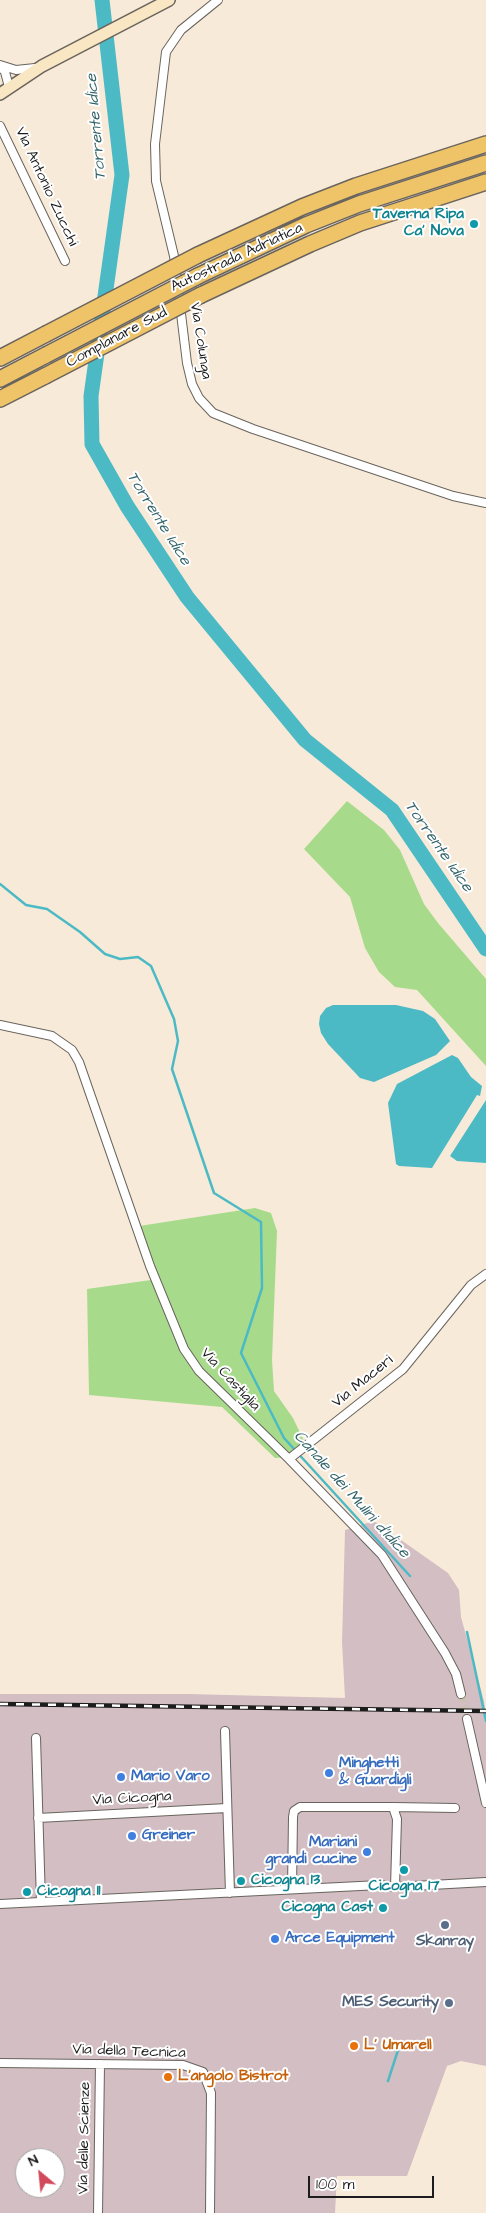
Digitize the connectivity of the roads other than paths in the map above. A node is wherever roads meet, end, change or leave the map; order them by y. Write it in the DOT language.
graph roads {
  1 [pos="166,1"];
  2 [pos="216,1"];
  3 [pos="43,65"];
  4 [pos="0,66"];
  5 [pos="3,88"];
  6 [pos="0,126"];
  7 [pos="486,144"];
  8 [pos="486,163"];
  9 [pos="486,182"];
  10 [pos="65,261"];
  11 [pos="0,358"];
  12 [pos="0,379"];
  13 [pos="0,399"];
  14 [pos="486,502"];
  15 [pos="0,1025"];
  16 [pos="486,1274"];
  17 [pos="294,1455"];
  18 [pos="461,1694"];
  19 [pos="466,1719"];
  20 [pos="225,1731"];
  21 [pos="36,1738"];
  22 [pos="486,1803"];
  23 [pos="393,1807"];
  24 [pos="227,1808"];
  25 [pos="456,1808"];
  26 [pos="38,1818"];
  27 [pos="486,1882"];
  28 [pos="395,1887"];
  29 [pos="292,1890"];
  30 [pos="230,1892"];
  31 [pos="41,1902"];
  32 [pos="0,1904"];
  33 [pos="0,2063"];
  34 [pos="100,2064"];
  35 [pos="98,2213"];
  36 [pos="210,2213"];
  1 -- 3 [label="main road"];
  2 -- 14 [label="street, Via Colunga"];
  3 -- 4 [label="street"];
  3 -- 5 [label="main road"];
  4 -- 5 [label="street"];
  6 -- 10 [label="street, Via Antonio Zucchi"];
  7 -- 11 [label="highway, Autostrada Adriatica, bridge"];
  8 -- 12 [label="highway, Autostrada Adriatica, bridge"];
  9 -- 13 [label="highway, Complanare Sud, bridge"];
  15 -- 17 [label="street, Via Castiglia"];
  16 -- 17 [label="street, Via Maceri"];
  17 -- 18 [label="street, Via Castiglia"];
  19 -- 22 [label="street"];
  20 -- 24 [label="street"];
  21 -- 26 [label="street"];
  23 -- 25 [label="street"];
  23 -- 28 [label="street"];
  23 -- 29 [label="street"];
  24 -- 26 [label="street, Via Cicogna"];
  24 -- 30 [label="street"];
  26 -- 31 [label="street"];
  27 -- 28 [label="street"];
  28 -- 29 [label="street"];
  29 -- 30 [label="street"];
  30 -- 31 [label="street"];
  31 -- 32 [label="street"];
  33 -- 34 [label="street, Via della Tecnica"];
  34 -- 35 [label="street, Via delle Scienze"];
  34 -- 36 [label="street, Via della Tecnica"];
}
